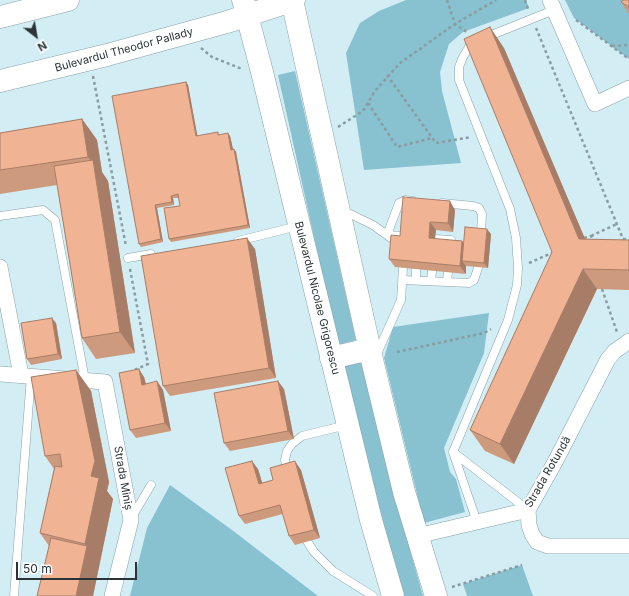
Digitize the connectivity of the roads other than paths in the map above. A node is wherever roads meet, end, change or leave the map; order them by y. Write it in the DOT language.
graph roads {
  1 [pos="68,0"];
  2 [pos="293,0"];
  3 [pos="552,5"];
  4 [pos="245,8"];
  5 [pos="0,17"];
  6 [pos="0,81"];
  7 [pos="629,88"];
  8 [pos="420,202"];
  9 [pos="436,203"];
  10 [pos="339,208"];
  11 [pos="0,216"];
  12 [pos="299,226"];
  13 [pos="481,233"];
  14 [pos="387,235"];
  15 [pos="406,236"];
  16 [pos="435,239"];
  17 [pos="228,243"];
  18 [pos="397,244"];
  19 [pos="450,248"];
  20 [pos="159,253"];
  21 [pos="128,258"];
  22 [pos="0,267"];
  23 [pos="404,268"];
  24 [pos="478,268"];
  25 [pos="416,269"];
  26 [pos="432,271"];
  27 [pos="448,272"];
  28 [pos="403,280"];
  29 [pos="416,280"];
  30 [pos="431,281"];
  31 [pos="447,282"];
  32 [pos="625,343"];
  33 [pos="372,356"];
  34 [pos="331,358"];
  35 [pos="0,374"];
  36 [pos="26,375"];
  37 [pos="85,380"];
  38 [pos="347,424"];
  39 [pos="453,452"];
  40 [pos="288,473"];
  41 [pos="151,485"];
  42 [pos="528,510"];
  43 [pos="131,520"];
  44 [pos="476,522"];
  45 [pos="417,536"];
  46 [pos="307,542"];
  47 [pos="629,546"];
  48 [pos="435,594"];
  49 [pos="14,596"];
  50 [pos="112,596"];
  51 [pos="373,596"];
  52 [pos="393,596"];
  1 -- 5 [label="main road"];
  2 -- 4 [label="main road, Bulevardul Theodor Pallady"];
  2 -- 10 [label="main road"];
  3 -- 7 [label="street"];
  3 -- 39 [label="lane"];
  4 -- 6 [label="main road, Bulevardul Theodor Pallady"];
  4 -- 12 [label="main road, Bulevardul Nicolae Grigorescu"];
  8 -- 14 [label="lane"];
  9 -- 13 [label="lane"];
  10 -- 14 [label="lane"];
  10 -- 33 [label="main road"];
  11 -- 37 [label="lane"];
  12 -- 17 [label="lane"];
  12 -- 34 [label="main road, Bulevardul Nicolae Grigorescu"];
  14 -- 15 [label="lane"];
  14 -- 18 [label="lane"];
  16 -- 19 [label="lane"];
  20 -- 21 [label="lane"];
  22 -- 36 [label="street"];
  23 -- 28 [label="lane"];
  24 -- 31 [label="lane"];
  25 -- 29 [label="lane"];
  26 -- 30 [label="lane"];
  27 -- 31 [label="lane"];
  28 -- 29 [label="lane"];
  28 -- 33 [label="lane"];
  29 -- 30 [label="lane"];
  30 -- 31 [label="lane"];
  32 -- 42 [label="street, Strada Rotundă"];
  33 -- 34 [label="main road"];
  33 -- 45 [label="main road"];
  34 -- 38 [label="main road, Bulevardul Nicolae Grigorescu"];
  35 -- 36 [label="street"];
  36 -- 37 [label="street"];
  36 -- 49 [label="lane"];
  37 -- 43 [label="street, Strada Miniș"];
  38 -- 40 [label="lane"];
  38 -- 52 [label="main road, Bulevardul Nicolae Grigorescu"];
  39 -- 42 [label="lane"];
  39 -- 44 [label="lane"];
  41 -- 43 [label="lane"];
  42 -- 44 [label="street, Strada Rotundă"];
  42 -- 47 [label="street"];
  43 -- 50 [label="street, Strada Miniș"];
  44 -- 45 [label="street, Strada Rotundă"];
  45 -- 48 [label="main road"];
  46 -- 51 [label="lane"];
}
